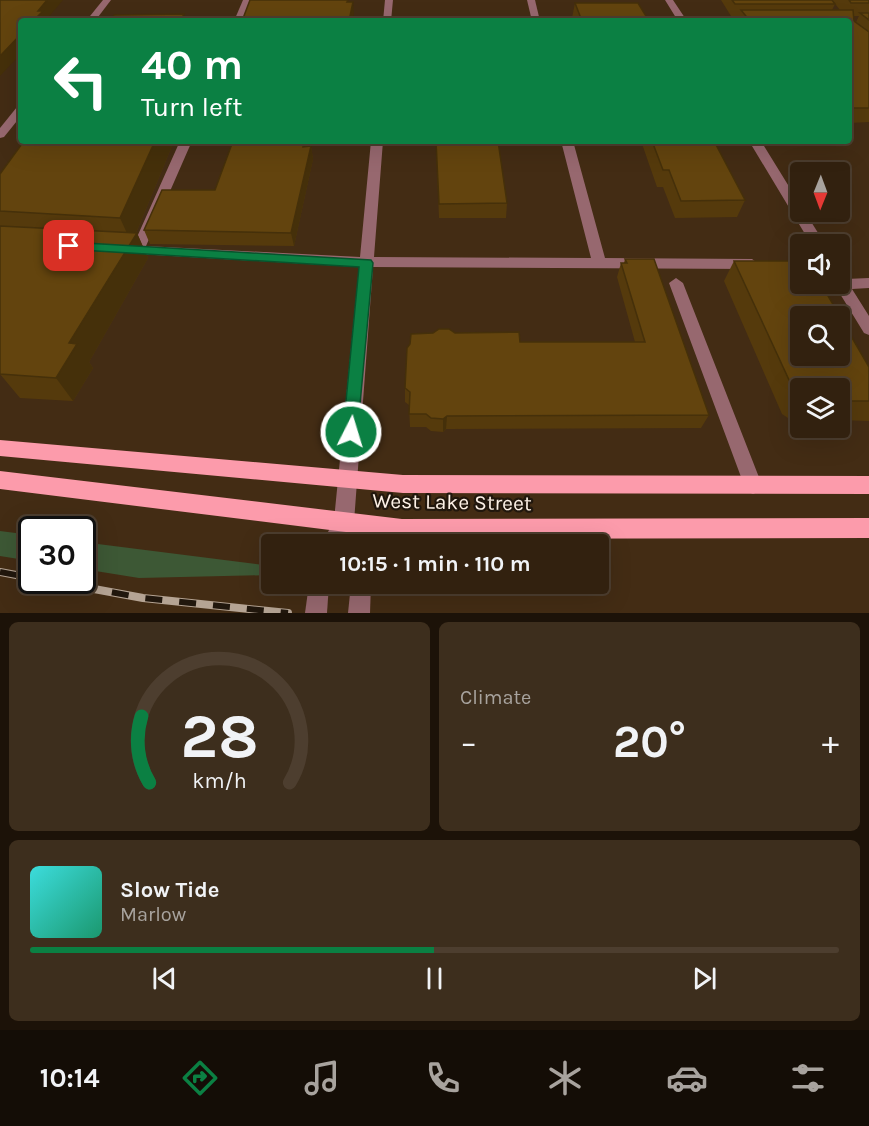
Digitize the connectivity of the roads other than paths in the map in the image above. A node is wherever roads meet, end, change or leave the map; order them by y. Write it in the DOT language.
graph roads {
  1 [pos="107,0"];
  2 [pos="248,0"];
  3 [pos="389,0"];
  4 [pos="531,0"];
  5 [pos="669,0"];
  6 [pos="92,18"];
  7 [pos="239,18"];
  8 [pos="387,18"];
  9 [pos="535,18"];
  10 [pos="680,18"];
  11 [pos="18,113"];
  12 [pos="0,135"];
  13 [pos="185,144"];
  14 [pos="377,144"];
  15 [pos="568,144"];
  16 [pos="757,144"];
  17 [pos="812,234"];
  18 [pos="115,249"];
  19 [pos="138,250"];
  20 [pos="366,263"];
  21 [pos="599,264"];
  22 [pos="770,264"];
  23 [pos="676,283"];
  24 [pos="850,283"];
  25 [pos="869,284"];
  26 [pos="848,294"];
  27 [pos="869,328"];
  28 [pos="0,448"];
  29 [pos="348,478"];
  30 [pos="0,480"];
  31 [pos="753,485"];
  32 [pos="869,485"];
  33 [pos="344,522"];
  34 [pos="869,528"];
  35 [pos="337,534"];
  36 [pos="349,534"];
  37 [pos="318,594"];
  38 [pos="360,594"];
  39 [pos="316,613"];
  40 [pos="359,613"];
  1 -- 6 [label="street"];
  2 -- 7 [label="street"];
  3 -- 8 [label="street"];
  4 -- 9 [label="street"];
  5 -- 10 [label="street"];
  11 -- 12 [label="street"];
  13 -- 19 [label="street"];
  14 -- 20 [label="street"];
  15 -- 21 [label="street"];
  16 -- 17 [label="street"];
  18 -- 19 [label="street"];
  19 -- 20 [label="street"];
  20 -- 21 [label="street"];
  20 -- 29 [label="street"];
  21 -- 22 [label="street"];
  23 -- 31 [label="street"];
  24 -- 25 [label="street"];
  26 -- 27 [label="street"];
  28 -- 29 [label="main road, West Lake Street"];
  29 -- 31 [label="main road, West Lake Street"];
  29 -- 33 [label="street"];
  30 -- 33 [label="main road, West Lake Street"];
  31 -- 32 [label="main road, West Lake Street"];
  33 -- 34 [label="main road, West Lake Street"];
  33 -- 35 [label="street"];
  33 -- 36 [label="street"];
  37 -- 39 [label="street"];
  38 -- 40 [label="street"];
}
